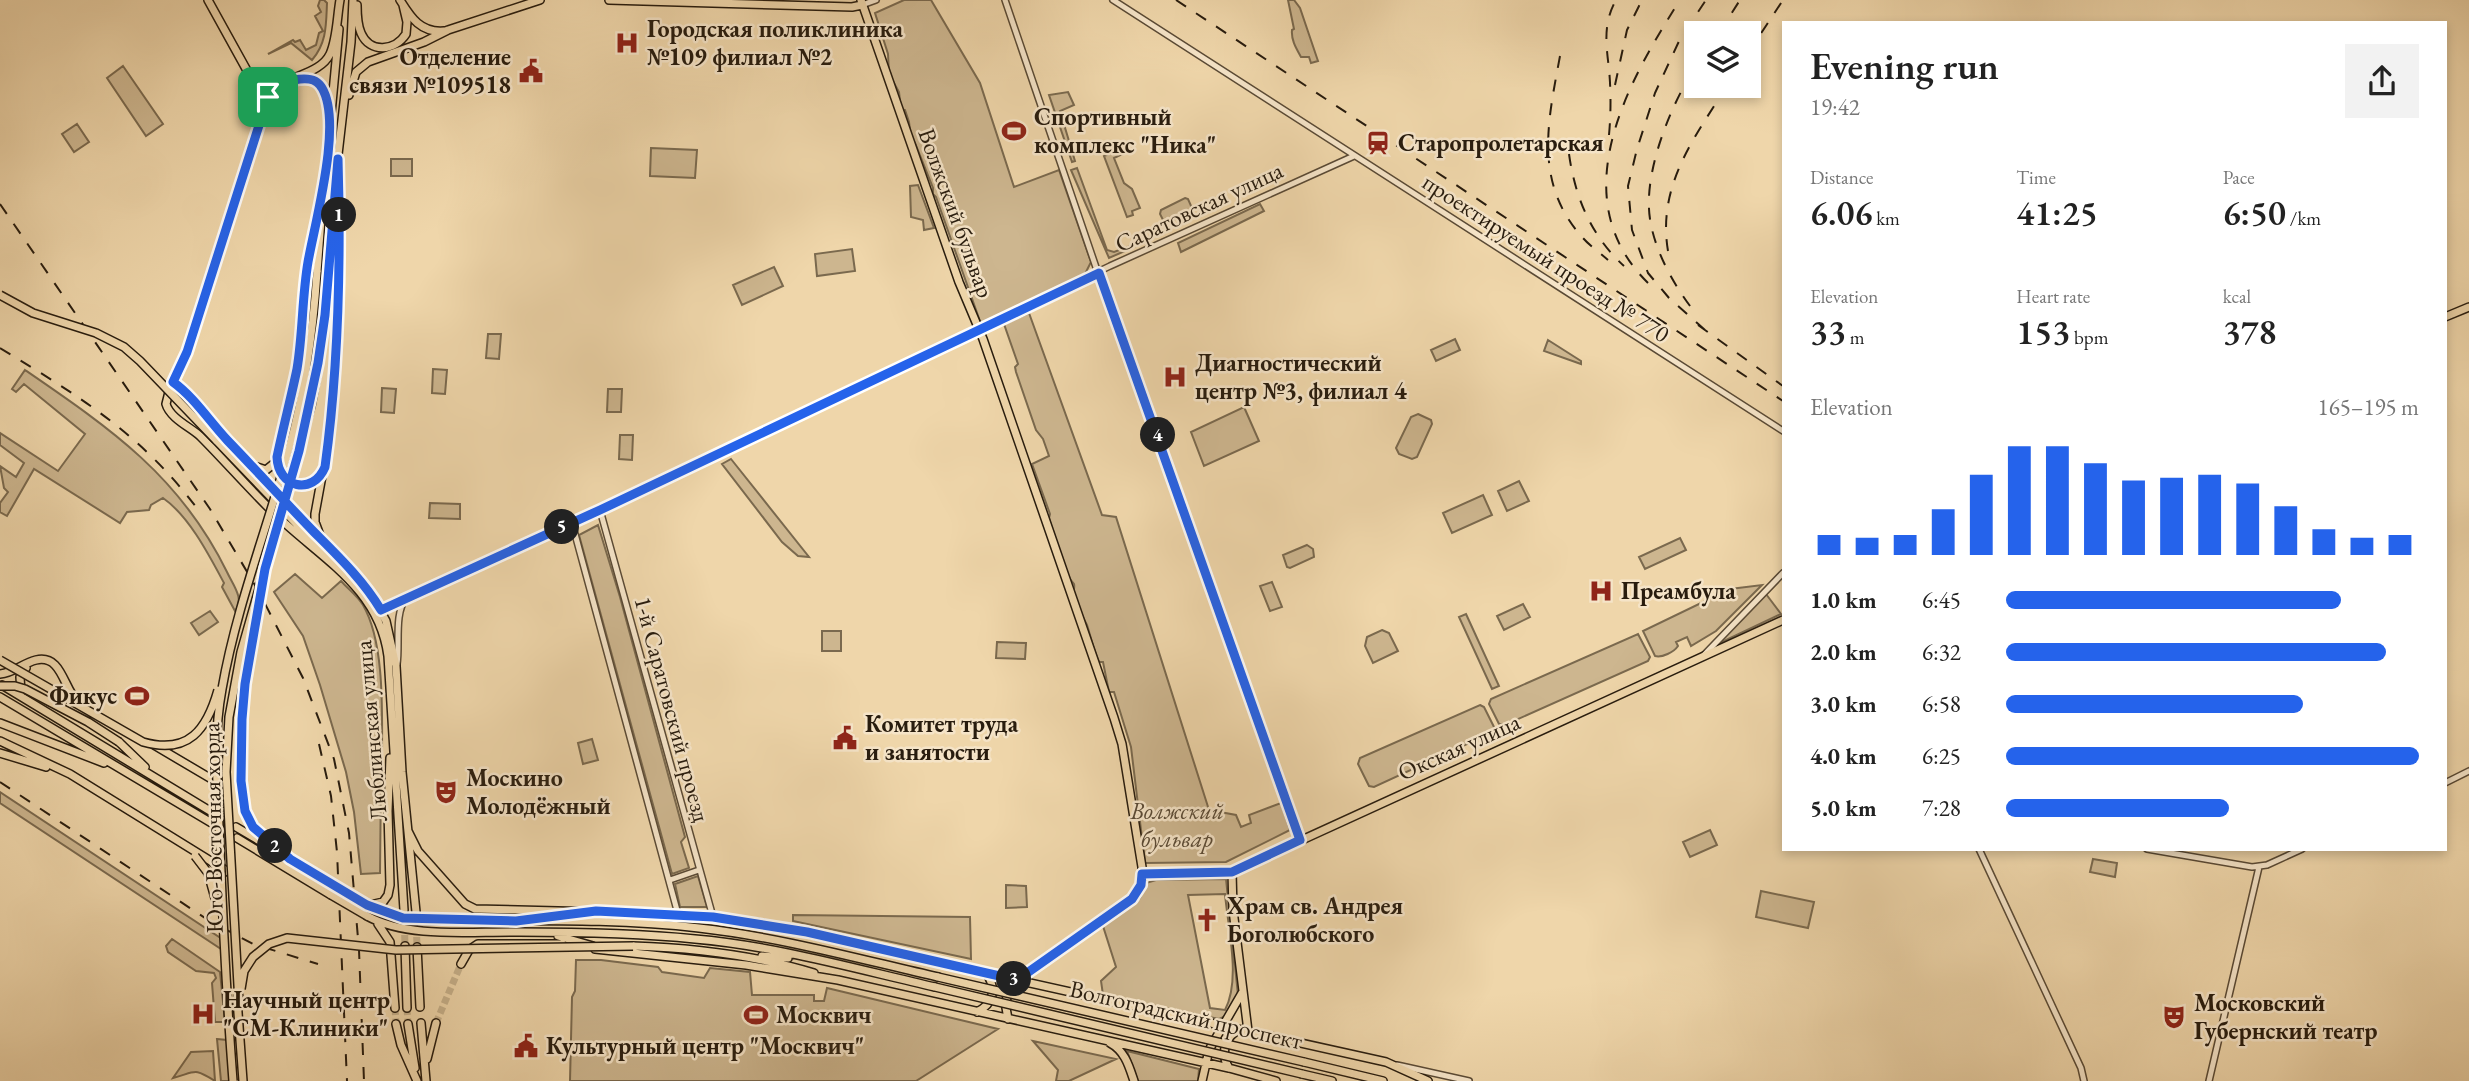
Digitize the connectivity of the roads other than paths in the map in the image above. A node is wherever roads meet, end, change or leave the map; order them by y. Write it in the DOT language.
graph roads {
  1 [pos="208,0"];
  2 [pos="340,0"];
  3 [pos="355,0"];
  4 [pos="540,0"];
  5 [pos="609,0"];
  6 [pos="876,0"];
  7 [pos="1005,0"];
  8 [pos="1113,0"];
  9 [pos="402,3"];
  10 [pos="861,3"];
  11 [pos="448,30"];
  12 [pos="289,81"];
  13 [pos="268,97"];
  14 [pos="330,125"];
  15 [pos="342,126"];
  16 [pos="1354,156"];
  17 [pos="338,159"];
  18 [pos="325,174"];
  19 [pos="1099,273"];
  20 [pos="0,295"];
  21 [pos="2469,307"];
  22 [pos="2447,316"];
  23 [pos="979,330"];
  24 [pos="173,382"];
  25 [pos="1782,429"];
  26 [pos="277,457"];
  27 [pos="251,465"];
  28 [pos="325,467"];
  29 [pos="600,510"];
  30 [pos="572,523"];
  31 [pos="321,538"];
  32 [pos="265,569"];
  33 [pos="349,570"];
  34 [pos="1782,574"];
  35 [pos="408,597"];
  36 [pos="378,611"];
  37 [pos="1782,620"];
  38 [pos="230,645"];
  39 [pos="1702,657"];
  40 [pos="0,660"];
  41 [pos="31,662"];
  42 [pos="396,666"];
  43 [pos="0,674"];
  44 [pos="0,685"];
  45 [pos="0,697"];
  46 [pos="30,702"];
  47 [pos="0,723"];
  48 [pos="393,736"];
  49 [pos="0,741"];
  50 [pos="0,753"];
  51 [pos="2469,771"];
  52 [pos="131,775"];
  53 [pos="2447,782"];
  54 [pos="167,785"];
  55 [pos="408,831"];
  56 [pos="1300,840"];
  57 [pos="1980,851"];
  58 [pos="2159,851"];
  59 [pos="2297,851"];
  60 [pos="290,859"];
  61 [pos="2259,867"];
  62 [pos="699,870"];
  63 [pos="1232,872"];
  64 [pos="230,873"];
  65 [pos="1142,874"];
  66 [pos="670,880"];
  67 [pos="367,905"];
  68 [pos="404,910"];
  69 [pos="596,911"];
  70 [pos="416,912"];
  71 [pos="678,914"];
  72 [pos="713,917"];
  73 [pos="376,921"];
  74 [pos="516,921"];
  75 [pos="529,932"];
  76 [pos="223,934"];
  77 [pos="405,946"];
  78 [pos="418,947"];
  79 [pos="604,950"];
  80 [pos="729,953"];
  81 [pos="815,960"];
  82 [pos="461,964"];
  83 [pos="986,974"];
  84 [pos="838,980"];
  85 [pos="1017,980"];
  86 [pos="1242,992"];
  87 [pos="239,1003"];
  88 [pos="420,1007"];
  89 [pos="395,1008"];
  90 [pos="407,1008"];
  91 [pos="977,1012"];
  92 [pos="1008,1018"];
  93 [pos="421,1023"];
  94 [pos="436,1023"];
  95 [pos="396,1024"];
  96 [pos="408,1024"];
  97 [pos="1223,1026"];
  98 [pos="1244,1030"];
  99 [pos="1103,1040"];
  100 [pos="1205,1062"];
  101 [pos="1386,1062"];
  102 [pos="1229,1068"];
  103 [pos="425,1069"];
  104 [pos="233,1081"];
  105 [pos="244,1081"];
  106 [pos="417,1081"];
  107 [pos="426,1081"];
  108 [pos="1134,1081"];
  109 [pos="1202,1081"];
  110 [pos="1276,1081"];
  111 [pos="1332,1081"];
  112 [pos="1383,1081"];
  113 [pos="1428,1081"];
  114 [pos="1469,1081"];
  115 [pos="2084,1081"];
  116 [pos="2209,1081"];
  1 -- 13 [label="main road"];
  2 -- 12 [label="main road"];
  2 -- 14 [label="main road, Юго-Восточная хорда"];
  3 -- 9 [label="main road"];
  3 -- 15 [label="main road, Юго-Восточная хорда"];
  4 -- 11 [label="main road"];
  5 -- 10 [label="main road"];
  6 -- 10 [label="street"];
  7 -- 19 [label="street"];
  8 -- 16 [label="street, проектируемый проезд № 770"];
  9 -- 11 [label="main road"];
  10 -- 23 [label="main road, Волжский бульвар"];
  11 -- 15 [label="main road"];
  12 -- 13 [label="main road"];
  12 -- 14 [label="main road"];
  13 -- 24 [label="main road"];
  14 -- 18 [label="main road, Юго-Восточная хорда"];
  15 -- 17 [label="main road, Юго-Восточная хорда"];
  16 -- 19 [label="street, Саратовская улица"];
  16 -- 25 [label="street, проектируемый проезд № 770"];
  17 -- 28 [label="main road"];
  17 -- 32 [label="main road, Юго-Восточная хорда, bridge"];
  18 -- 26 [label="main road"];
  18 -- 38 [label="main road, Юго-Восточная хорда, bridge"];
  19 -- 23 [label="street, Саратовская улица"];
  19 -- 56 [label="street"];
  20 -- 33 [label="main road, bridge"];
  21 -- 22 [label="main road"];
  23 -- 29 [label="street, Саратовская улица"];
  23 -- 65 [label="main road, Волжский бульвар"];
  24 -- 27 [label="main road"];
  24 -- 36 [label="main road, Люблинская улица"];
  26 -- 27 [label="main road"];
  26 -- 28 [label="main road"];
  27 -- 31 [label="main road"];
  28 -- 31 [label="main road"];
  29 -- 30 [label="street, Саратовская улица"];
  29 -- 62 [label="street, 1-й Саратовский проезд"];
  30 -- 35 [label="street, Саратовская улица"];
  30 -- 66 [label="street, 1-й Саратовский проезд"];
  31 -- 33 [label="main road"];
  32 -- 60 [label="main road, bridge"];
  32 -- 87 [label="main road, Юго-Восточная хорда, bridge"];
  33 -- 36 [label="main road, Люблинская улица"];
  34 -- 39 [label="street"];
  35 -- 36 [label="street, Саратовская улица"];
  35 -- 42 [label="street"];
  36 -- 42 [label="main road, Люблинская улица"];
  36 -- 48 [label="main road, Люблинская улица"];
  37 -- 39 [label="main road, Окская улица"];
  38 -- 40 [label="main road, bridge"];
  38 -- 76 [label="main road, Юго-Восточная хорда, bridge"];
  39 -- 56 [label="main road, Окская улица"];
  41 -- 43 [label="main road"];
  41 -- 46 [label="main road"];
  41 -- 64 [label="main road"];
  42 -- 55 [label="main road, Люблинская улица"];
  44 -- 46 [label="main road, Волгоградский проспект"];
  44 -- 54 [label="main road, bridge"];
  45 -- 52 [label="main road, Волгоградский проспект"];
  46 -- 54 [label="main road, Волгоградский проспект"];
  47 -- 52 [label="main road"];
  48 -- 67 [label="main road"];
  48 -- 68 [label="main road, Люблинская улица"];
  49 -- 64 [label="main road"];
  50 -- 76 [label="main road, bridge"];
  51 -- 53 [label="street"];
  52 -- 73 [label="main road, Волгоградский проспект, bridge"];
  54 -- 60 [label="main road, Волгоградский проспект, bridge"];
  55 -- 69 [label="main road"];
  55 -- 70 [label="main road, Люблинская улица"];
  56 -- 63 [label="main road, Окская улица"];
  57 -- 115 [label="street"];
  58 -- 61 [label="street"];
  59 -- 61 [label="street"];
  60 -- 67 [label="main road, Волгоградский проспект, bridge"];
  61 -- 116 [label="street"];
  62 -- 66 [label="street"];
  62 -- 72 [label="street, 1-й Саратовский проезд"];
  63 -- 65 [label="main road, Окская улица"];
  63 -- 86 [label="main road"];
  64 -- 105 [label="main road, bridge"];
  65 -- 85 [label="main road"];
  66 -- 71 [label="street, 1-й Саратовский проезд"];
  67 -- 74 [label="main road, Волгоградский проспект"];
  69 -- 71 [label="main road"];
  69 -- 74 [label="main road"];
  71 -- 72 [label="main road"];
  72 -- 83 [label="main road"];
  73 -- 75 [label="main road, Волгоградский проспект"];
  73 -- 89 [label="main road"];
  74 -- 112 [label="main road, Волгоградский проспект, bridge"];
  75 -- 79 [label="main road"];
  75 -- 81 [label="main road, Волгоградский проспект"];
  76 -- 104 [label="main road, Юго-Восточная хорда, bridge"];
  77 -- 90 [label="main road"];
  78 -- 88 [label="main road"];
  79 -- 82 [label="main road"];
  79 -- 84 [label="main road"];
  80 -- 81 [label="main road"];
  80 -- 84 [label="main road"];
  80 -- 87 [label="main road, bridge"];
  81 -- 111 [label="main road, Волгоградский проспект, bridge"];
  83 -- 85 [label="main road"];
  83 -- 91 [label="main road"];
  84 -- 91 [label="main road"];
  85 -- 92 [label="main road"];
  85 -- 97 [label="main road"];
  86 -- 97 [label="main road"];
  86 -- 98 [label="main road"];
  87 -- 105 [label="main road, Юго-Восточная хорда"];
  91 -- 92 [label="main road"];
  92 -- 99 [label="main road"];
  93 -- 103 [label="main road"];
  94 -- 103 [label="main road"];
  95 -- 106 [label="main road"];
  96 -- 106 [label="main road"];
  97 -- 98 [label="main road"];
  97 -- 100 [label="main road"];
  98 -- 101 [label="main road"];
  98 -- 102 [label="main road"];
  99 -- 100 [label="main road"];
  99 -- 108 [label="main road"];
  100 -- 102 [label="main road"];
  100 -- 109 [label="main road"];
  101 -- 113 [label="main road"];
  101 -- 114 [label="street"];
  102 -- 110 [label="main road"];
  103 -- 107 [label="main road"];
}
